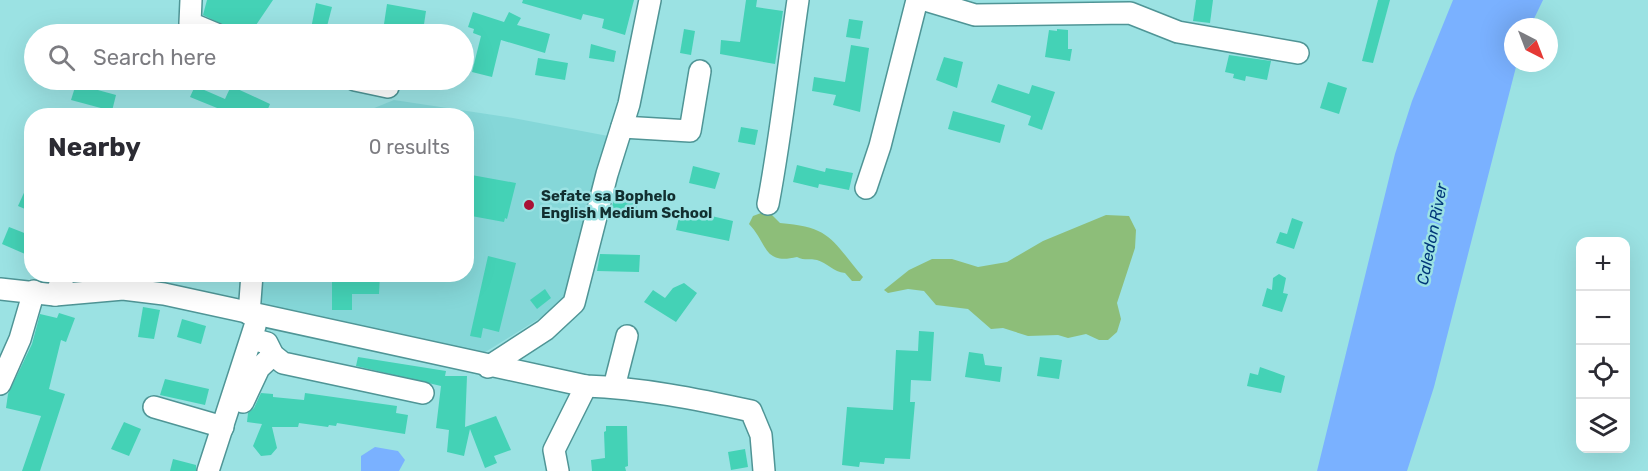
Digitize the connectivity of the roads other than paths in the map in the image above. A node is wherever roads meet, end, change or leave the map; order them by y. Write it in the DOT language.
graph roads {
  1 [pos="191,0"];
  2 [pos="650,0"];
  3 [pos="798,0"];
  4 [pos="917,0"];
  5 [pos="925,0"];
  6 [pos="192,24"];
  7 [pos="1298,53"];
  8 [pos="700,71"];
  9 [pos="621,127"];
  10 [pos="866,188"];
  11 [pos="768,204"];
  12 [pos="61,282"];
  13 [pos="252,282"];
  14 [pos="0,289"];
  15 [pos="34,291"];
  16 [pos="55,295"];
  17 [pos="253,315"];
  18 [pos="627,336"];
  19 [pos="252,339"];
  20 [pos="273,355"];
  21 [pos="488,367"];
  22 [pos="0,384"];
  23 [pos="586,386"];
  24 [pos="614,387"];
  25 [pos="423,393"];
  26 [pos="154,407"];
  27 [pos="223,427"];
  28 [pos="208,471"];
  29 [pos="222,471"];
  30 [pos="558,471"];
  31 [pos="764,471"];
  1 -- 6 [label="street"];
  2 -- 9 [label="street"];
  3 -- 11 [label="street"];
  4 -- 10 [label="street"];
  5 -- 7 [label="street"];
  8 -- 9 [label="street"];
  9 -- 21 [label="street"];
  12 -- 16 [label="street"];
  13 -- 17 [label="street"];
  14 -- 15 [label="street"];
  15 -- 16 [label="street"];
  15 -- 22 [label="street"];
  16 -- 17 [label="street"];
  17 -- 19 [label="street"];
  17 -- 21 [label="street"];
  18 -- 24 [label="street"];
  19 -- 20 [label="street"];
  19 -- 27 [label="street"];
  20 -- 25 [label="street"];
  20 -- 29 [label="street"];
  21 -- 23 [label="street"];
  23 -- 24 [label="street"];
  23 -- 30 [label="street"];
  24 -- 31 [label="street"];
  26 -- 27 [label="street"];
  27 -- 28 [label="street"];
}
